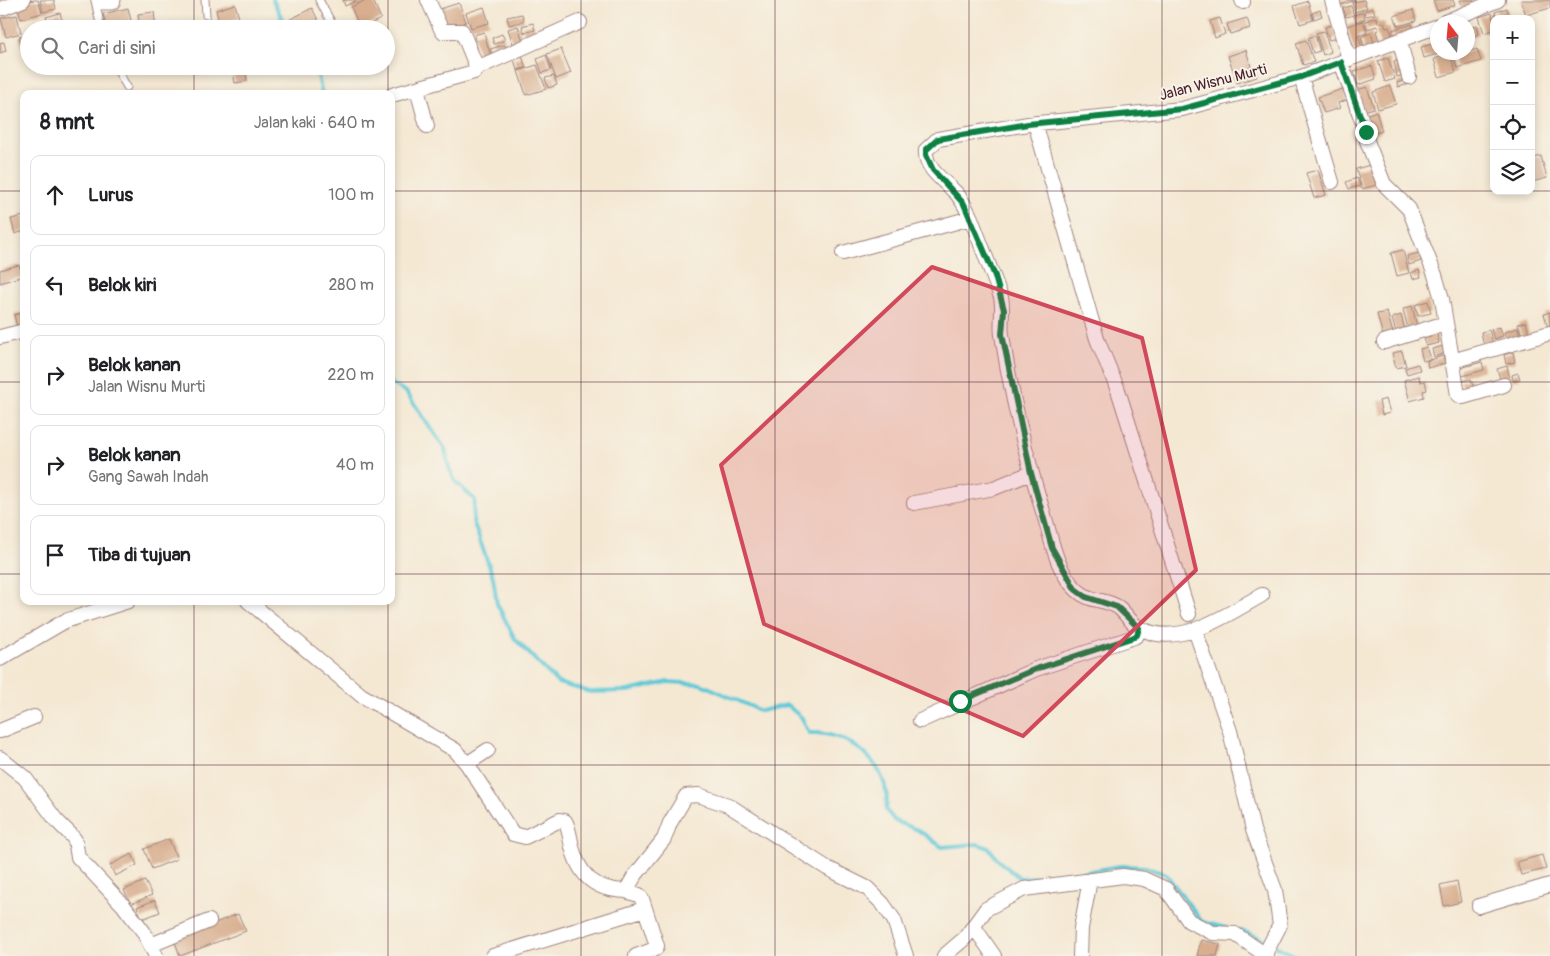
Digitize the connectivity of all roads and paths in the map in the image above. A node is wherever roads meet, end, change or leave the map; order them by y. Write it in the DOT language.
graph roads {
  1 [pos="23,0"];
  2 [pos="95,0"];
  3 [pos="101,0"];
  4 [pos="111,0"];
  5 [pos="205,0"];
  6 [pos="319,0"];
  7 [pos="1332,0"];
  8 [pos="1496,0"];
  9 [pos="433,1"];
  10 [pos="3,8"];
  11 [pos="206,15"];
  12 [pos="1461,15"];
  13 [pos="99,20"];
  14 [pos="329,20"];
  15 [pos="580,22"];
  16 [pos="1430,29"];
  17 [pos="1400,42"];
  18 [pos="1345,61"];
  19 [pos="477,68"];
  20 [pos="120,75"];
  21 [pos="1301,77"];
  22 [pos="1409,77"];
  23 [pos="127,87"];
  24 [pos="417,89"];
  25 [pos="395,94"];
  26 [pos="1036,123"];
  27 [pos="427,126"];
  28 [pos="1332,182"];
  29 [pos="971,218"];
  30 [pos="843,252"];
  31 [pos="1446,323"];
  32 [pos="20,333"];
  33 [pos="1550,333"];
  34 [pos="0,337"];
  35 [pos="1384,342"];
  36 [pos="1452,361"];
  37 [pos="1504,385"];
  38 [pos="1031,473"];
  39 [pos="914,503"];
  40 [pos="1262,595"];
  41 [pos="115,605"];
  42 [pos="253,605"];
  43 [pos="1190,614"];
  44 [pos="1139,628"];
  45 [pos="1195,630"];
  46 [pos="0,659"];
  47 [pos="34,717"];
  48 [pos="920,721"];
  49 [pos="0,731"];
  50 [pos="488,750"];
  51 [pos="0,758"];
  52 [pos="467,764"];
  53 [pos="1090,880"];
  54 [pos="1550,885"];
  55 [pos="626,891"];
  56 [pos="1479,906"];
  57 [pos="645,909"];
  58 [pos="209,921"];
  59 [pos="974,927"];
  60 [pos="1269,950"];
  61 [pos="154,951"];
  62 [pos="493,956"];
  63 [pos="636,956"];
  64 [pos="906,956"];
  65 [pos="944,956"];
  66 [pos="994,956"];
  67 [pos="1080,956"];
  1 -- 10 [label="street"];
  2 -- 13 [label="lane"];
  3 -- 4 [label="street"];
  5 -- 11 [label="lane"];
  6 -- 14 [label="lane"];
  7 -- 18 [label="street"];
  8 -- 12 [label="street"];
  9 -- 19 [label="street"];
  15 -- 19 [label="street"];
  16 -- 17 [label="street, Jalan Wisnu Murti"];
  17 -- 18 [label="street, Jalan Wisnu Murti"];
  17 -- 22 [label="street"];
  18 -- 21 [label="street, Jalan Wisnu Murti"];
  18 -- 31 [label="street"];
  19 -- 24 [label="street"];
  20 -- 23 [label="lane"];
  21 -- 26 [label="street, Jalan Wisnu Murti"];
  21 -- 28 [label="street"];
  24 -- 25 [label="street"];
  24 -- 27 [label="street"];
  26 -- 29 [label="street, Jalan Wisnu Murti"];
  26 -- 43 [label="street"];
  29 -- 30 [label="street"];
  29 -- 38 [label="street"];
  31 -- 35 [label="street"];
  31 -- 36 [label="street"];
  32 -- 34 [label="street"];
  33 -- 36 [label="street"];
  36 -- 37 [label="street"];
  38 -- 39 [label="street"];
  38 -- 44 [label="street"];
  40 -- 45 [label="street"];
  41 -- 46 [label="street"];
  42 -- 52 [label="street"];
  44 -- 45 [label="street"];
  44 -- 48 [label="street"];
  45 -- 60 [label="street"];
  47 -- 49 [label="street"];
  50 -- 52 [label="street"];
  51 -- 61 [label="street"];
  52 -- 55 [label="street"];
  53 -- 59 [label="street"];
  53 -- 60 [label="street"];
  53 -- 67 [label="street"];
  54 -- 56 [label="street"];
  55 -- 57 [label="street"];
  55 -- 64 [label="street"];
  57 -- 62 [label="street"];
  57 -- 63 [label="street"];
  58 -- 61 [label="street"];
  59 -- 65 [label="street"];
  59 -- 66 [label="street"];
}
